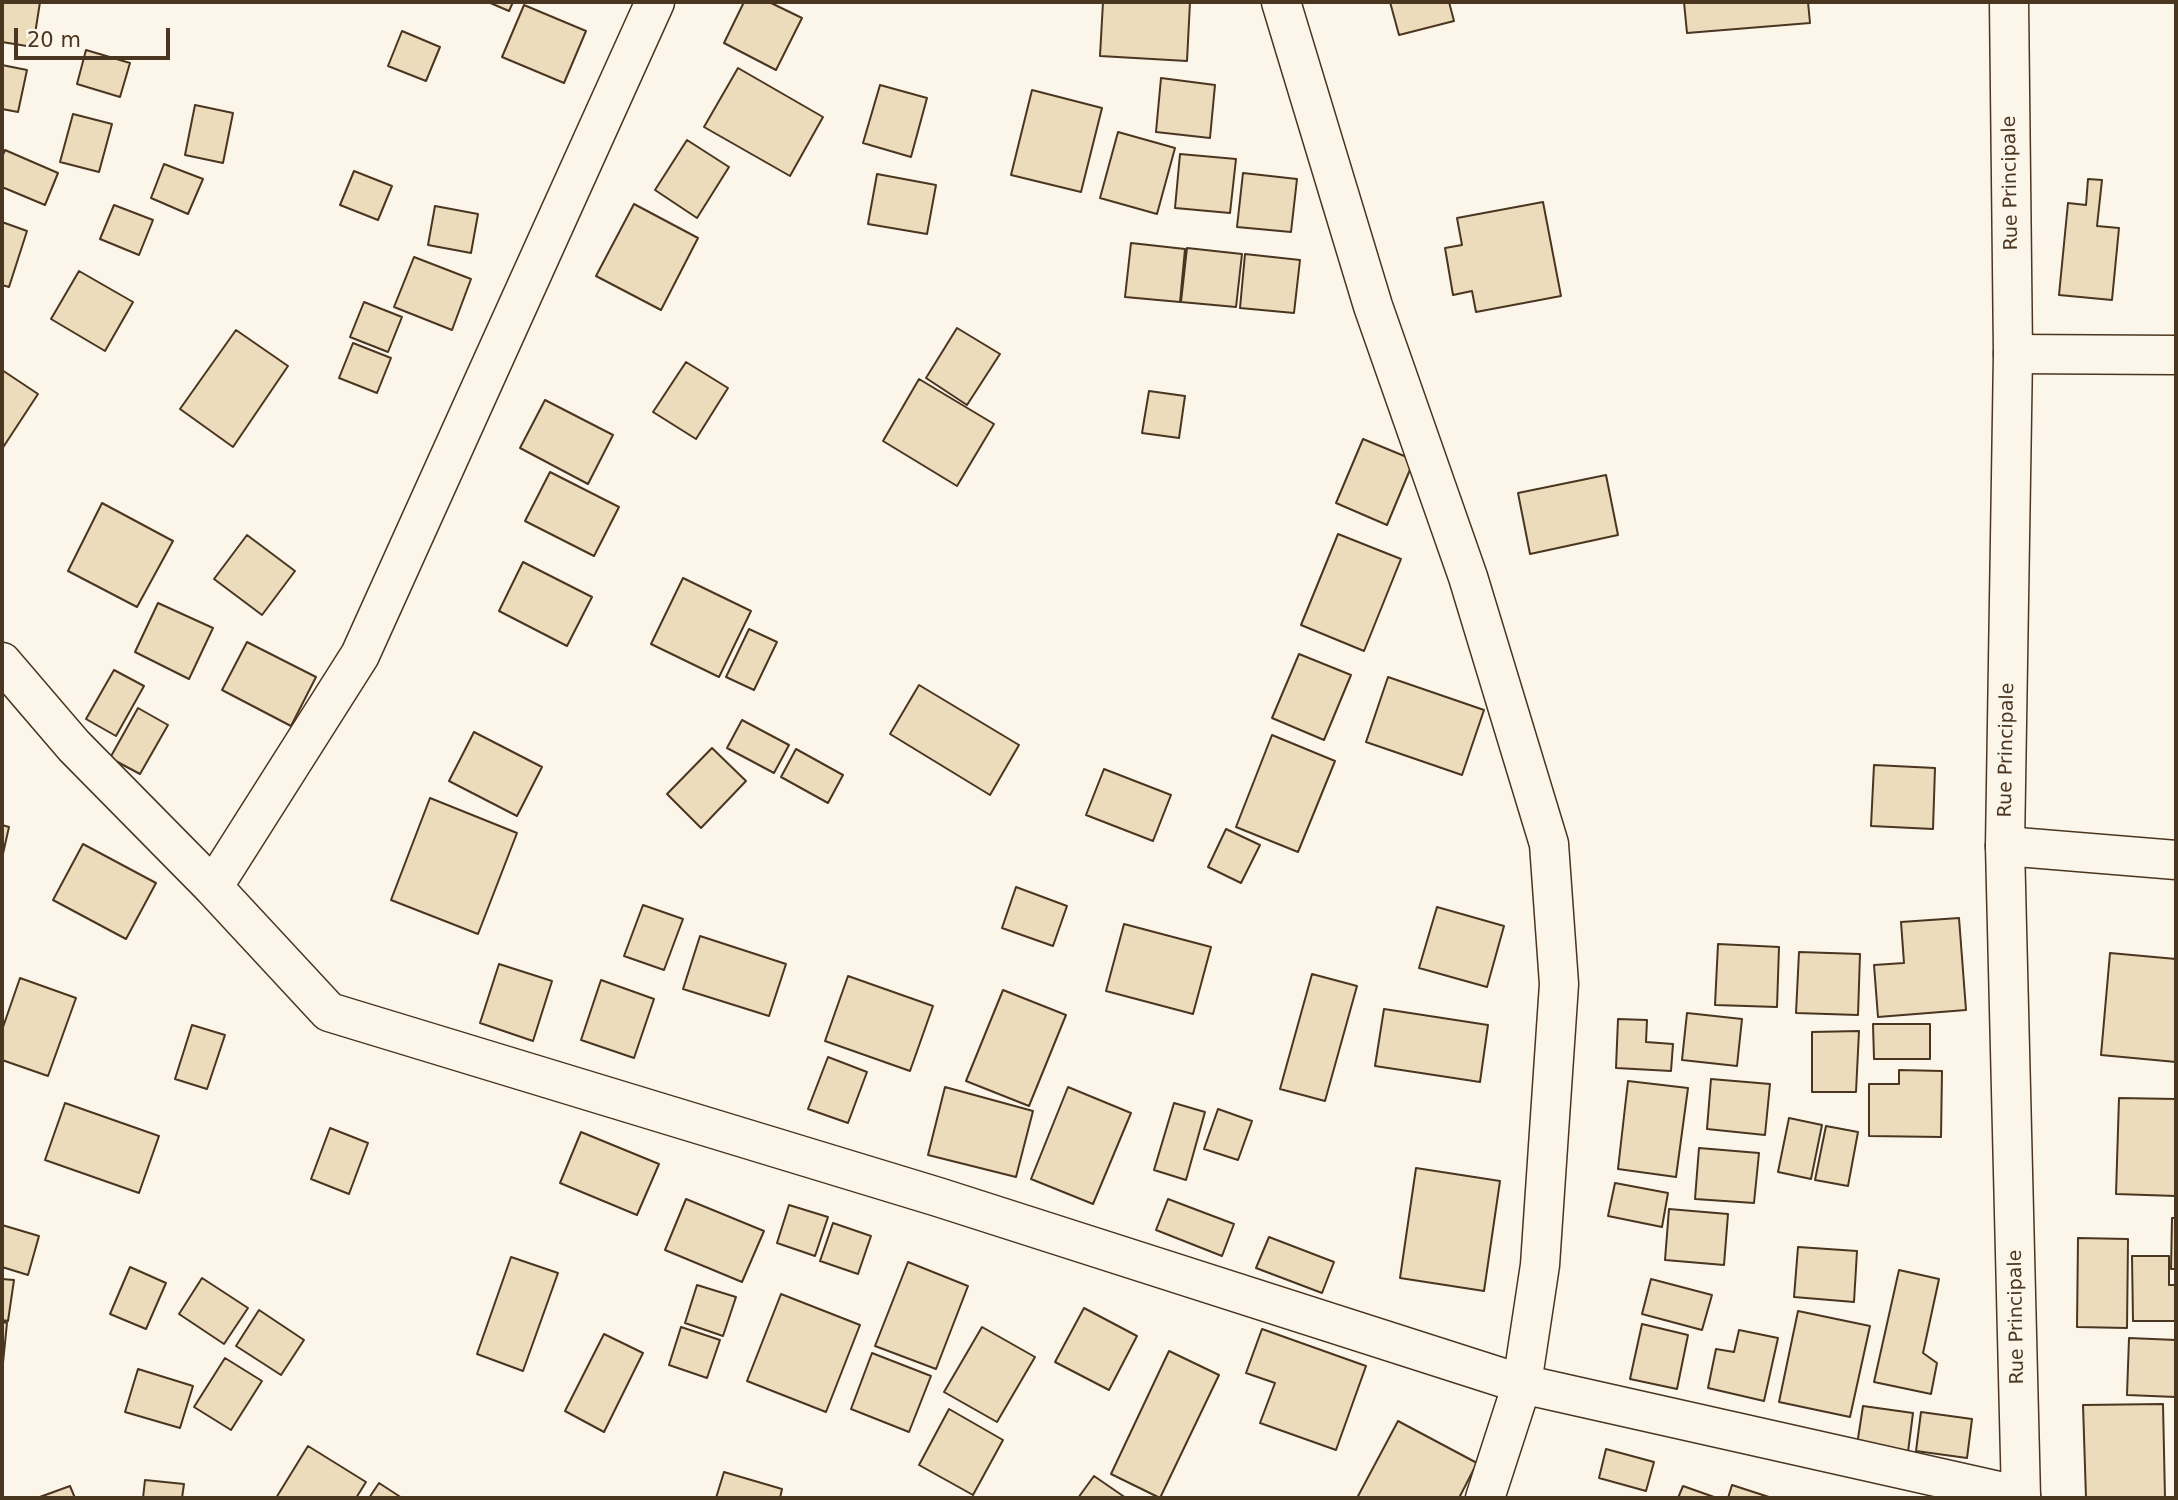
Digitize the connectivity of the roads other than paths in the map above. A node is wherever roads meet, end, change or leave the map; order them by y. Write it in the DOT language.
graph roads {
  1 [pos="655,2"];
  2 [pos="1281,2"];
  3 [pos="2010,2"];
  4 [pos="2013,354"];
  5 [pos="2176,355"];
  6 [pos="2,662"];
  7 [pos="2005,846"];
  8 [pos="2176,860"];
  9 [pos="213,887"];
  10 [pos="1522,1384"];
  11 [pos="2021,1497"];
  12 [pos="1485,1498"];
  1 -- 9 [label="street"];
  2 -- 10 [label="street"];
  3 -- 4 [label="street, Rue Principale"];
  4 -- 5 [label="street"];
  4 -- 7 [label="street, Rue Principale"];
  6 -- 9 [label="street"];
  7 -- 8 [label="street"];
  7 -- 11 [label="street, Rue Principale"];
  9 -- 10 [label="street"];
  10 -- 11 [label="street"];
  10 -- 12 [label="street"];
}
